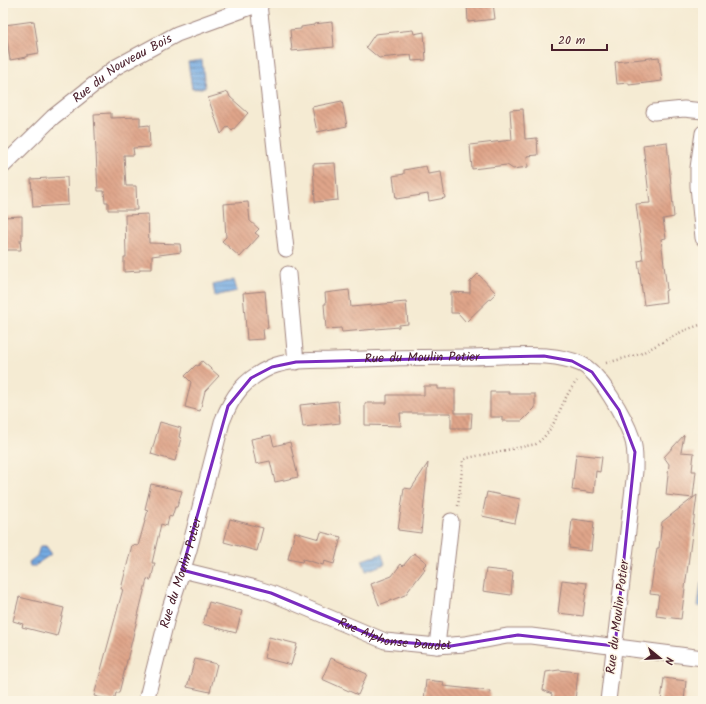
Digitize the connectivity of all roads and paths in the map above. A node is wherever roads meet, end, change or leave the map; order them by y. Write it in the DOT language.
graph roads {
  1 [pos="261,3"];
  2 [pos="703,111"];
  3 [pos="654,112"];
  4 [pos="703,133"];
  5 [pos="3,166"];
  6 [pos="703,238"];
  7 [pos="286,249"];
  8 [pos="288,274"];
  9 [pos="703,324"];
  10 [pos="296,362"];
  11 [pos="592,372"];
  12 [pos="451,521"];
  13 [pos="182,570"];
  14 [pos="437,646"];
  15 [pos="615,646"];
  16 [pos="703,658"];
  17 [pos="146,701"];
  18 [pos="608,701"];
  1 -- 5 [label="street, Rue du Nouveau Bois"];
  1 -- 7 [label="street"];
  2 -- 3 [label="street"];
  4 -- 6 [label="street"];
  8 -- 10 [label="street"];
  9 -- 11 [label="path"];
  10 -- 11 [label="street, Rue du Moulin Potier"];
  10 -- 13 [label="street, Rue du Moulin Potier"];
  11 -- 12 [label="path"];
  11 -- 15 [label="street, Rue du Moulin Potier"];
  12 -- 14 [label="street"];
  13 -- 14 [label="street, Rue Alphonse Daudet"];
  13 -- 17 [label="street, Rue du Moulin Potier"];
  14 -- 15 [label="street, Rue Alphonse Daudet"];
  15 -- 16 [label="street, Rue Alphonse Daudet"];
  15 -- 18 [label="street, Rue du Moulin Potier"];
}
